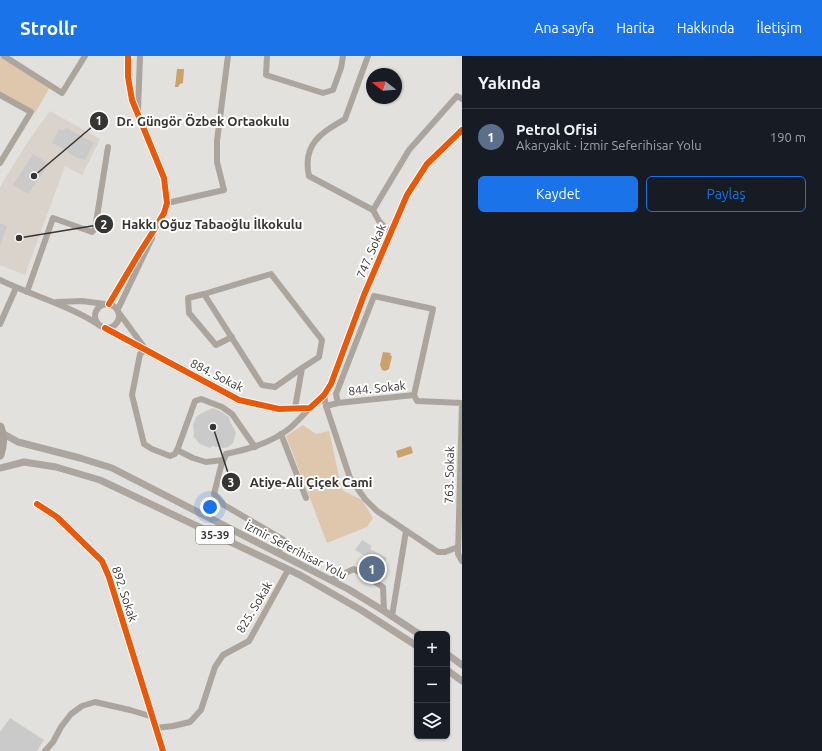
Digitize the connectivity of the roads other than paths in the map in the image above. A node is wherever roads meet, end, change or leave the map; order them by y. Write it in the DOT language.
graph roads {
  1 [pos="4,56"];
  2 [pos="85,56"];
  3 [pos="128,56"];
  4 [pos="140,56"];
  5 [pos="228,56"];
  6 [pos="267,56"];
  7 [pos="343,56"];
  8 [pos="368,56"];
  9 [pos="0,95"];
  10 [pos="462,99"];
  11 [pos="138,113"];
  12 [pos="462,130"];
  13 [pos="108,147"];
  14 [pos="0,163"];
  15 [pos="167,203"];
  16 [pos="373,210"];
  17 [pos="154,230"];
  18 [pos="391,233"];
  19 [pos="0,280"];
  20 [pos="16,288"];
  21 [pos="27,292"];
  22 [pos="204,294"];
  23 [pos="56,302"];
  24 [pos="107,304"];
  25 [pos="119,311"];
  26 [pos="0,324"];
  27 [pos="102,326"];
  28 [pos="232,337"];
  29 [pos="146,350"];
  30 [pos="302,368"];
  31 [pos="324,395"];
  32 [pos="414,395"];
  33 [pos="338,403"];
  34 [pos="462,403"];
  35 [pos="326,406"];
  36 [pos="295,408"];
  37 [pos="310,408"];
  38 [pos="1,430"];
  39 [pos="281,434"];
  40 [pos="255,447"];
  41 [pos="177,450"];
  42 [pos="0,455"];
  43 [pos="225,457"];
  44 [pos="0,468"];
  45 [pos="306,498"];
  46 [pos="36,504"];
  47 [pos="406,531"];
  48 [pos="458,547"];
  49 [pos="279,553"];
  50 [pos="462,561"];
  51 [pos="288,570"];
  52 [pos="330,580"];
  53 [pos="384,611"];
  54 [pos="392,616"];
  55 [pos="414,631"];
  56 [pos="414,644"];
  57 [pos="450,656"];
  58 [pos="462,665"];
  59 [pos="450,672"];
  60 [pos="462,681"];
  61 [pos="153,717"];
  62 [pos="156,728"];
  63 [pos="46,751"];
  64 [pos="163,751"];
  1 -- 2 [label="street"];
  3 -- 11 [label="street"];
  4 -- 11 [label="street"];
  5 -- 15 [label="street"];
  6 -- 7 [label="street"];
  8 -- 16 [label="street"];
  9 -- 14 [label="street"];
  10 -- 16 [label="street"];
  11 -- 15 [label="street"];
  12 -- 18 [label="street, 747. Sokak"];
  13 -- 21 [label="street"];
  15 -- 17 [label="street"];
  16 -- 18 [label="street"];
  17 -- 24 [label="street"];
  17 -- 25 [label="street"];
  18 -- 31 [label="street, 747. Sokak"];
  19 -- 20 [label="street, 884. Sokak"];
  20 -- 21 [label="street, 884. Sokak"];
  20 -- 26 [label="street"];
  21 -- 23 [label="street, 884. Sokak"];
  22 -- 28 [label="street"];
  22 -- 28 [label="street"];
  22 -- 30 [label="street"];
  23 -- 24 [label="street"];
  23 -- 27 [label="street, 884. Sokak"];
  24 -- 25 [label="street"];
  24 -- 27 [label="street"];
  25 -- 27 [label="street"];
  25 -- 29 [label="street"];
  27 -- 29 [label="street, 884. Sokak"];
  28 -- 30 [label="street"];
  29 -- 36 [label="street, 884. Sokak"];
  29 -- 41 [label="street"];
  30 -- 36 [label="street"];
  31 -- 35 [label="street"];
  31 -- 37 [label="street"];
  32 -- 33 [label="street, 844. Sokak"];
  32 -- 33 [label="street"];
  32 -- 34 [label="street, 844. Sokak"];
  33 -- 35 [label="street, 844. Sokak"];
  34 -- 48 [label="street, 763. Sokak"];
  35 -- 47 [label="street"];
  36 -- 37 [label="street, 884. Sokak"];
  37 -- 39 [label="street"];
  38 -- 42 [label="highway"];
  38 -- 49 [label="main road, İzmir Seferihisar Yolu / 35-39"];
  39 -- 40 [label="street"];
  39 -- 45 [label="street"];
  40 -- 41 [label="street"];
  40 -- 43 [label="street"];
  41 -- 43 [label="street"];
  43 -- 49 [label="street"];
  44 -- 51 [label="main road, İzmir Seferihisar Yolu / 35-39"];
  46 -- 61 [label="street, 892. Sokak"];
  47 -- 48 [label="street"];
  47 -- 54 [label="street"];
  48 -- 50 [label="street"];
  49 -- 52 [label="main road, İzmir Seferihisar Yolu / 35-39"];
  51 -- 56 [label="main road, İzmir Seferihisar Yolu / 35-39"];
  51 -- 62 [label="street, 825. Sokak"];
  52 -- 53 [label="main road, İzmir Seferihisar Yolu / 35-39"];
  52 -- 53 [label="street"];
  53 -- 54 [label="main road, İzmir Seferihisar Yolu / 35-39"];
  54 -- 55 [label="main road, İzmir Seferihisar Yolu / 35-39"];
  57 -- 58 [label="main road"];
  59 -- 60 [label="main road"];
  61 -- 62 [label="street, 892. Sokak"];
  61 -- 63 [label="street"];
  62 -- 64 [label="street, 892. Sokak"];
}
